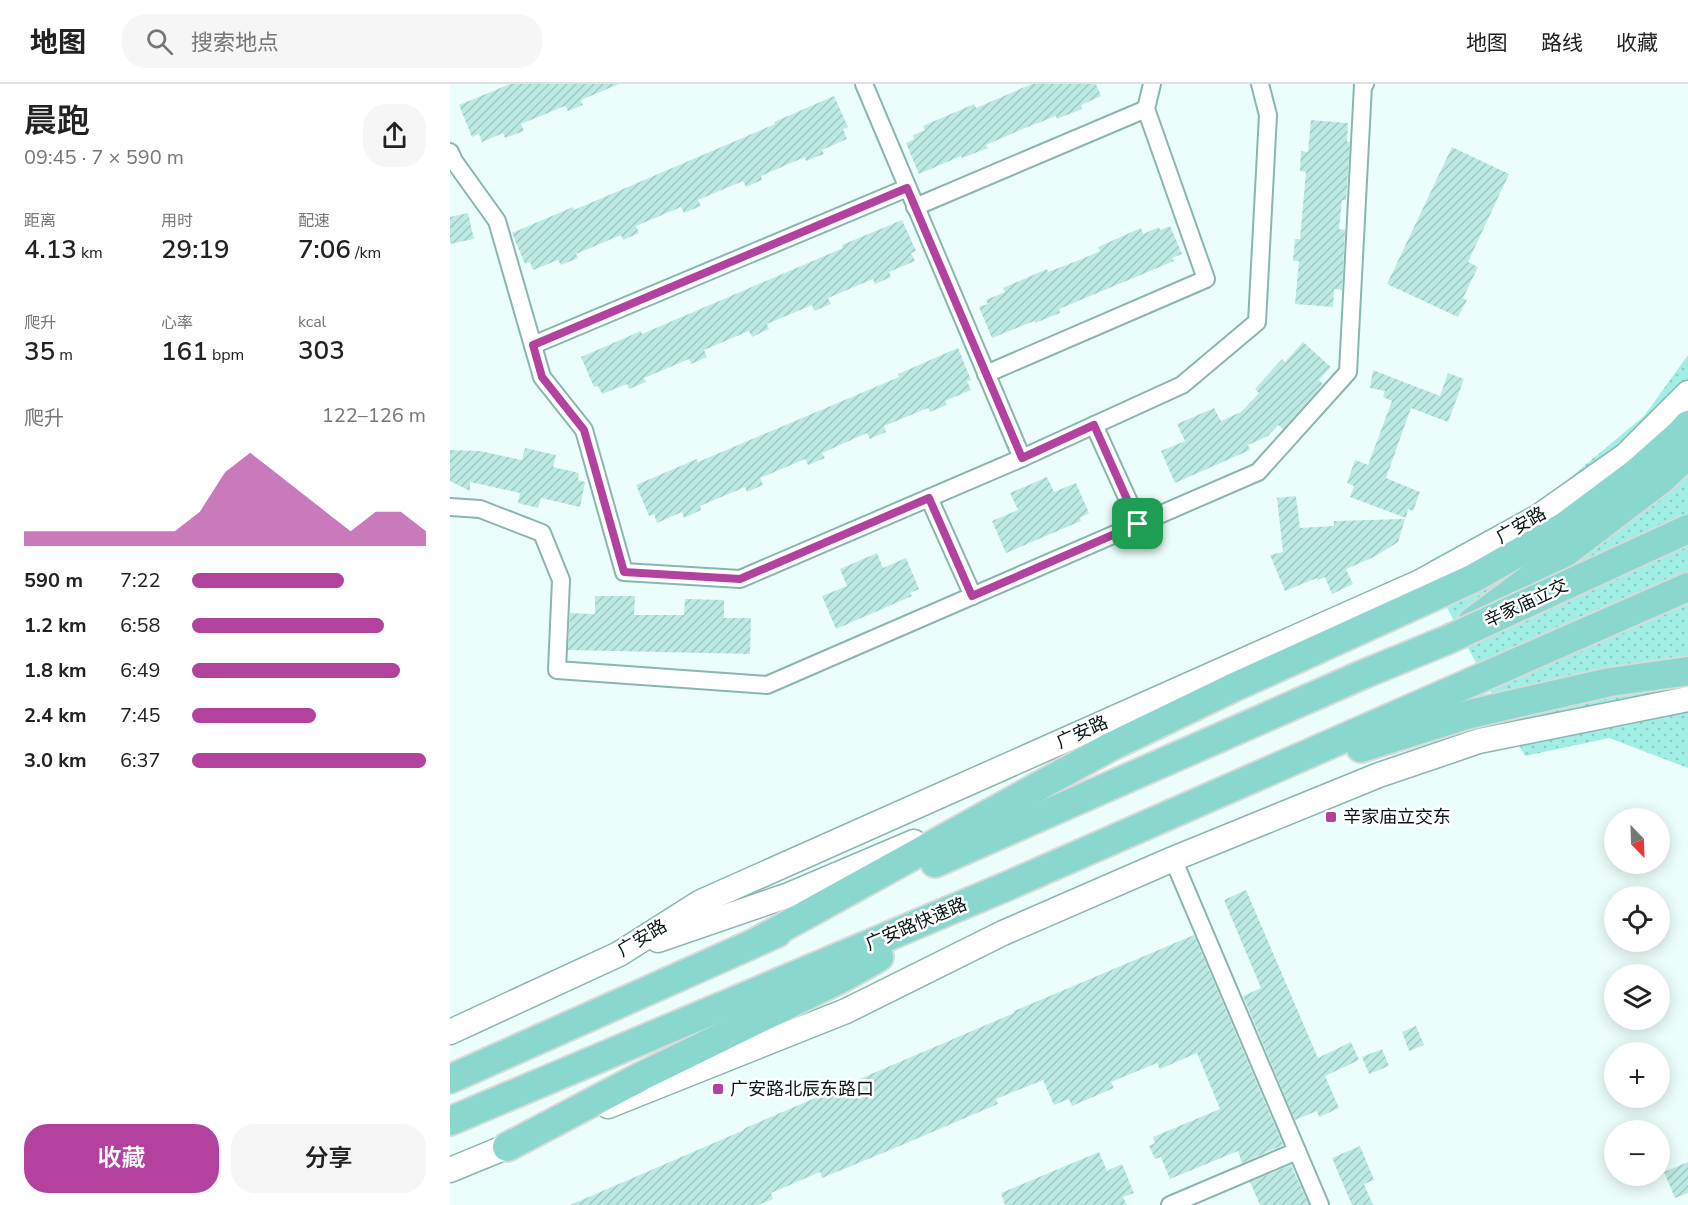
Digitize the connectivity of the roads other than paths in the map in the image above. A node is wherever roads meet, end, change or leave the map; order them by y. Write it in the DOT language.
graph roads {
  1 [pos="864,84"];
  2 [pos="1152,84"];
  3 [pos="1260,84"];
  4 [pos="1365,84"];
  5 [pos="1146,109"];
  6 [pos="450,152"];
  7 [pos="907,188"];
  8 [pos="915,207"];
  9 [pos="533,345"];
  10 [pos="986,374"];
  11 [pos="1688,393"];
  12 [pos="1094,425"];
  13 [pos="1688,425"];
  14 [pos="1688,454"];
  15 [pos="1022,458"];
  16 [pos="929,498"];
  17 [pos="450,507"];
  18 [pos="1138,524"];
  19 [pos="1688,529"];
  20 [pos="1688,587"];
  21 [pos="972,596"];
  22 [pos="1688,605"];
  23 [pos="1447,640"];
  24 [pos="1549,649"];
  25 [pos="1688,671"];
  26 [pos="1688,699"];
  27 [pos="1385,731"];
  28 [pos="1110,747"];
  29 [pos="1173,859"];
  30 [pos="1005,887"];
  31 [pos="760,940"];
  32 [pos="619,954"];
  33 [pos="450,1032"];
  34 [pos="450,1079"];
  35 [pos="450,1120"];
  36 [pos="507,1147"];
  37 [pos="1297,1151"];
  38 [pos="450,1170"];
  39 [pos="1170,1205"];
  40 [pos="1320,1205"];
  1 -- 7 [label="street"];
  2 -- 5 [label="street"];
  3 -- 12 [label="street"];
  4 -- 18 [label="street"];
  5 -- 8 [label="street"];
  5 -- 10 [label="street"];
  6 -- 9 [label="street"];
  7 -- 8 [label="street"];
  7 -- 9 [label="street"];
  8 -- 10 [label="street"];
  9 -- 16 [label="street"];
  10 -- 15 [label="street"];
  11 -- 32 [label="main road, 广安路"];
  12 -- 15 [label="street"];
  12 -- 18 [label="street"];
  13 -- 28 [label="highway"];
  14 -- 23 [label="highway, bridge"];
  15 -- 16 [label="street"];
  16 -- 21 [label="street"];
  17 -- 21 [label="street"];
  18 -- 21 [label="street"];
  19 -- 23 [label="highway, 辛家庙立交, bridge"];
  20 -- 24 [label="highway"];
  22 -- 24 [label="highway"];
  23 -- 31 [label="highway, 辛家庙立交, bridge"];
  24 -- 27 [label="highway"];
  25 -- 27 [label="highway"];
  26 -- 29 [label="main road"];
  27 -- 30 [label="highway, 广安路快速路"];
  28 -- 31 [label="highway"];
  28 -- 32 [label="main road"];
  29 -- 36 [label="main road"];
  29 -- 37 [label="street"];
  30 -- 35 [label="highway, 广安路快速路"];
  30 -- 36 [label="highway"];
  31 -- 34 [label="highway"];
  32 -- 33 [label="main road, 广安路"];
  36 -- 38 [label="main road"];
  37 -- 39 [label="street"];
  37 -- 40 [label="street"];
}
